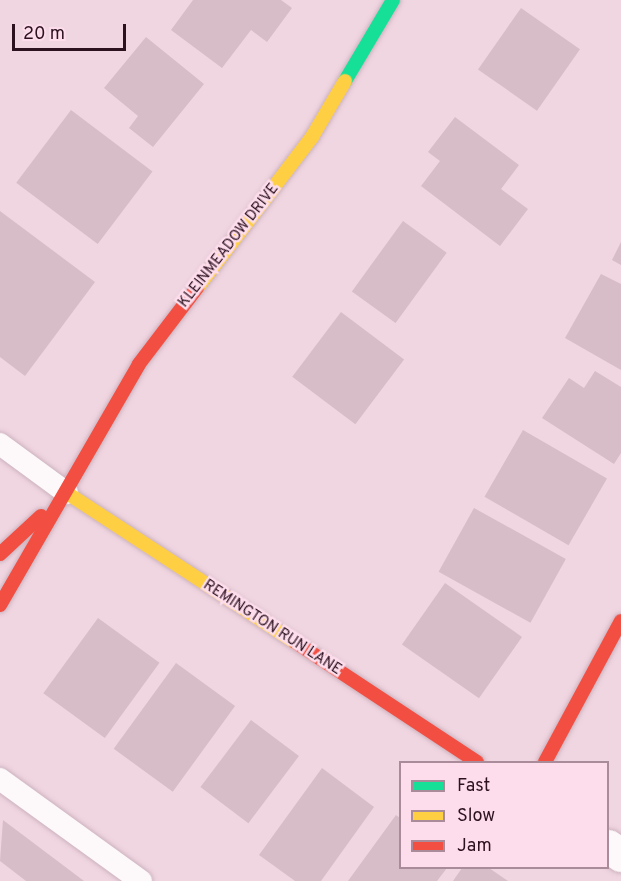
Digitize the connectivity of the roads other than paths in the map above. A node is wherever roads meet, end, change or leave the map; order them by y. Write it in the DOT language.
graph roads {
  1 [pos="393,0"];
  2 [pos="0,444"];
  3 [pos="67,493"];
  4 [pos="0,554"];
  5 [pos="0,605"];
  6 [pos="621,621"];
  7 [pos="475,761"];
  8 [pos="546,761"];
  9 [pos="0,779"];
  10 [pos="141,881"];
  1 -- 3 [label="street, KLEINMEADOW DRIVE"];
  2 -- 3 [label="lane"];
  3 -- 4 [label="street, KLEINMEADOW DRIVE"];
  3 -- 5 [label="street, KLEINMEADOW DRIVE"];
  3 -- 7 [label="street, REMINGTON RUN LANE"];
  6 -- 8 [label="street"];
  9 -- 10 [label="lane"];
}
